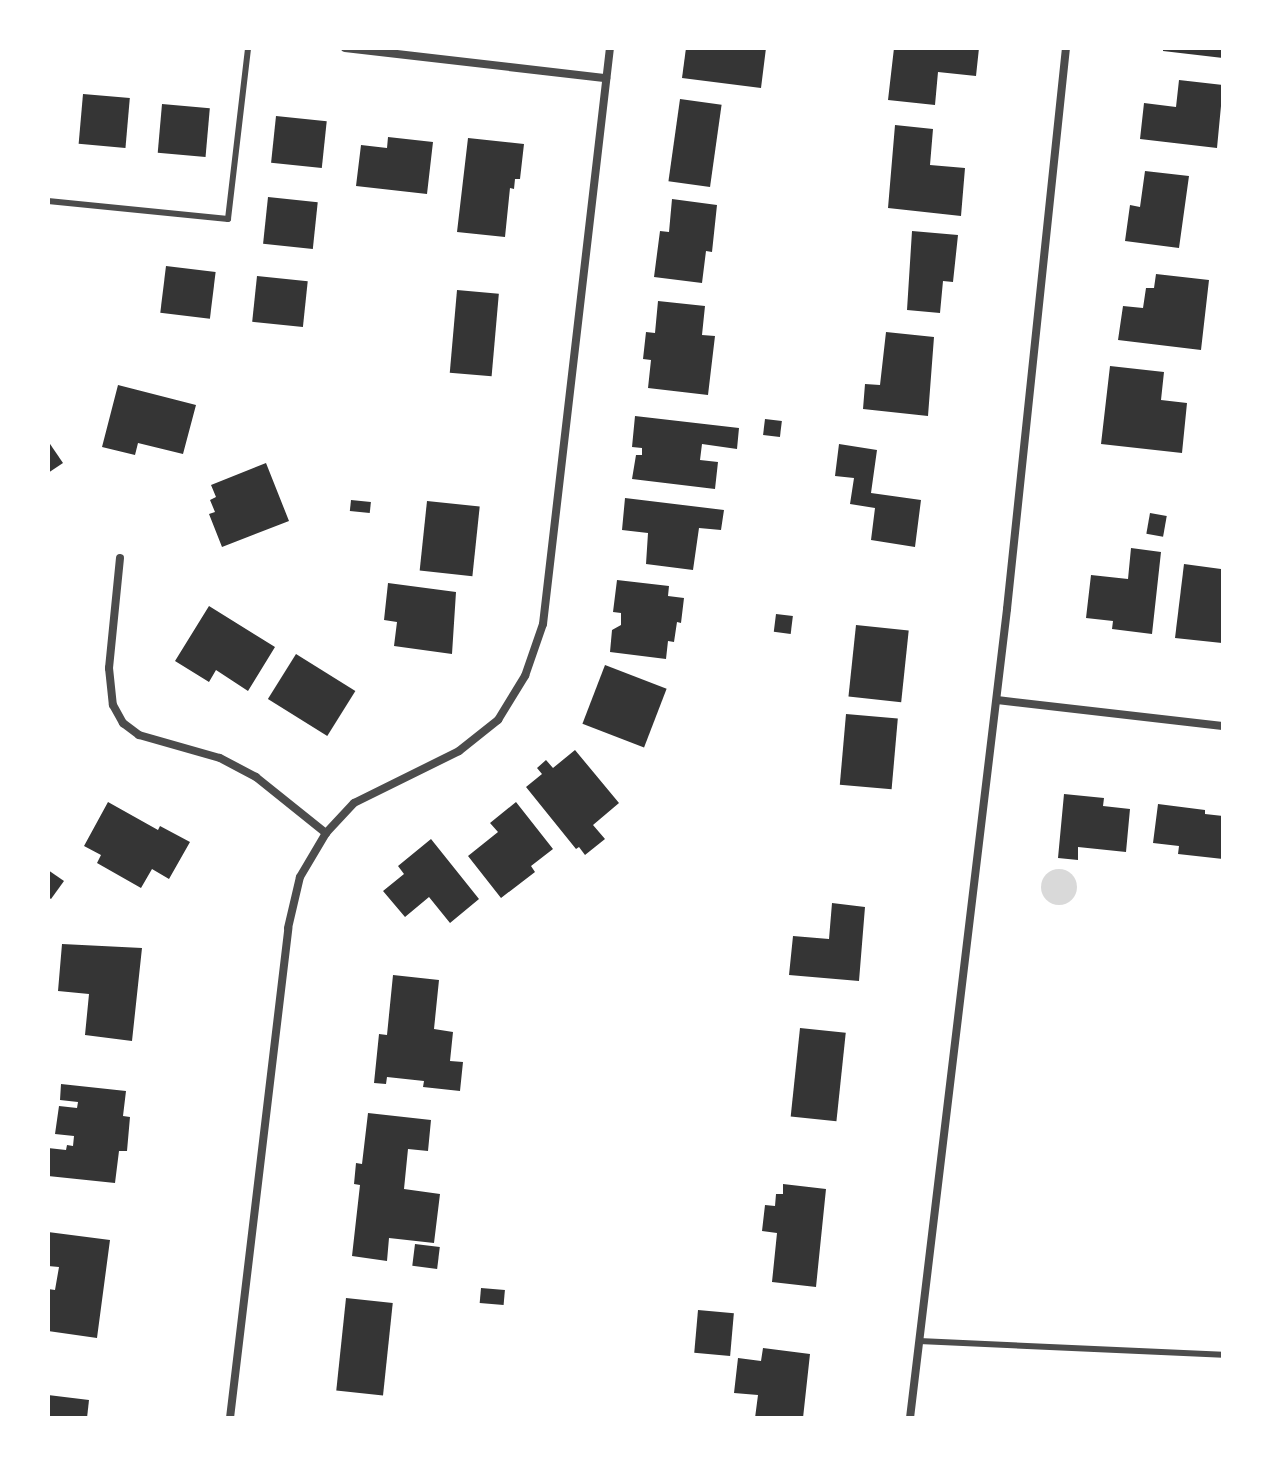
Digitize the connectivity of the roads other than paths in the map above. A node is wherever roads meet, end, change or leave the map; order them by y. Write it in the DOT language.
graph roads {
  1 [pos="248,48"];
  2 [pos="345,48"];
  3 [pos="610,48"];
  4 [pos="1066,48"];
  5 [pos="606,78"];
  6 [pos="48,201"];
  7 [pos="120,558"];
  8 [pos="997,700"];
  9 [pos="1223,726"];
  10 [pos="326,833"];
  11 [pos="919,1341"];
  12 [pos="1223,1355"];
  13 [pos="230,1418"];
  14 [pos="910,1418"];
  1 -- 6 [label="lane"];
  2 -- 5 [label="street"];
  3 -- 5 [label="street"];
  4 -- 8 [label="street"];
  5 -- 10 [label="street"];
  7 -- 10 [label="street"];
  8 -- 9 [label="street"];
  8 -- 11 [label="street"];
  10 -- 13 [label="street"];
  11 -- 12 [label="lane"];
  11 -- 14 [label="street"];
}
